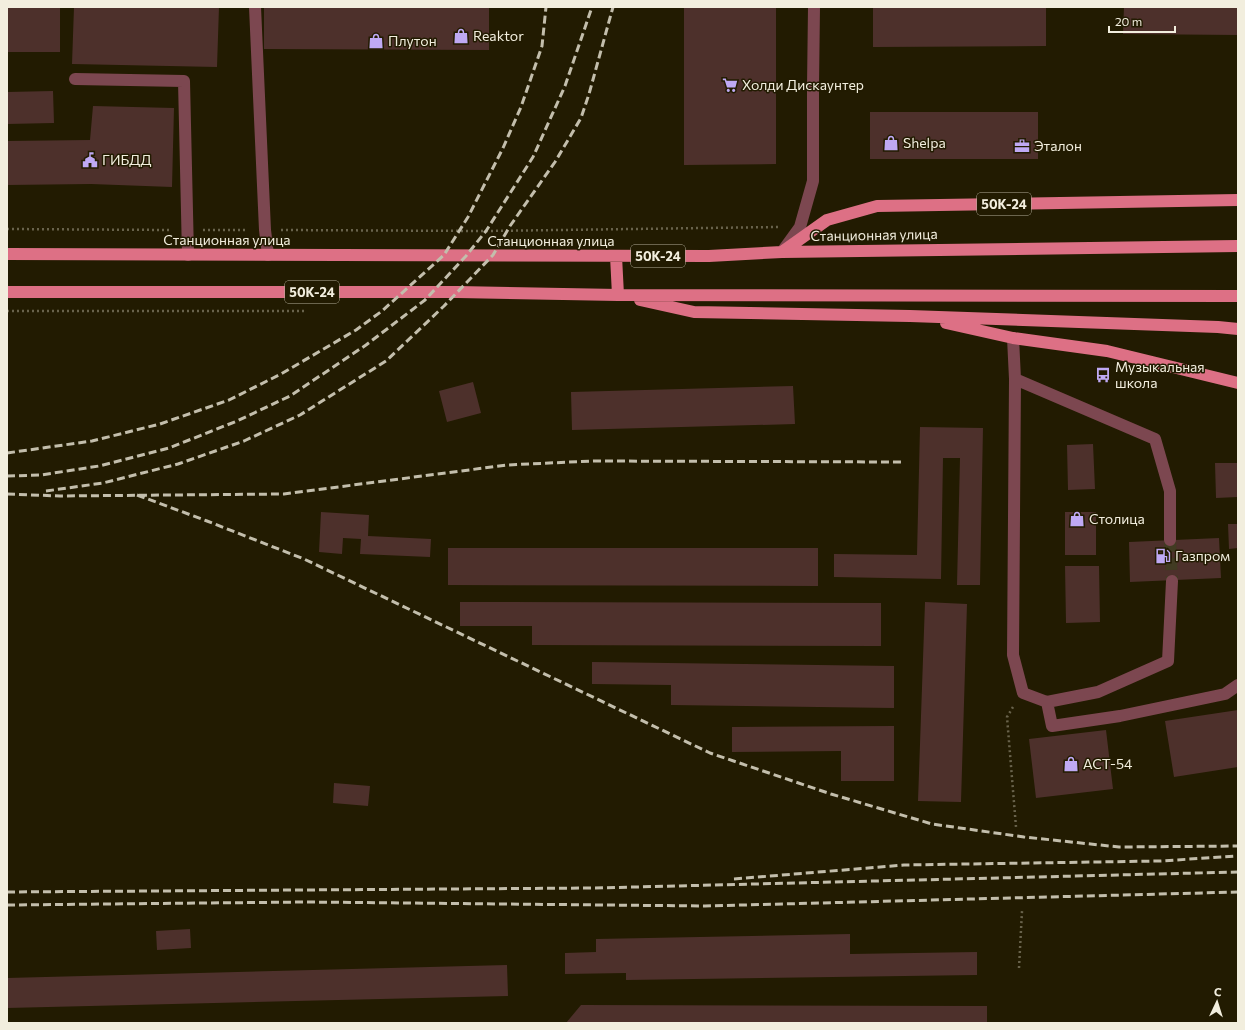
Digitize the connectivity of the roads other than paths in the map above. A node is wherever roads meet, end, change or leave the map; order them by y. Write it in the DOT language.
graph roads {
  1 [pos="255,7"];
  2 [pos="814,7"];
  3 [pos="74,79"];
  4 [pos="1238,200"];
  5 [pos="1238,246"];
  6 [pos="782,252"];
  7 [pos="7,254"];
  8 [pos="188,255"];
  9 [pos="268,255"];
  10 [pos="616,256"];
  11 [pos="7,292"];
  12 [pos="618,295"];
  13 [pos="1238,296"];
  14 [pos="910,316"];
  15 [pos="1238,329"];
  16 [pos="1013,338"];
  17 [pos="1015,379"];
  18 [pos="1238,383"];
  19 [pos="1170,540"];
  20 [pos="1172,581"];
  21 [pos="1238,684"];
  22 [pos="1047,702"];
  1 -- 9 [label="street"];
  2 -- 6 [label="street"];
  3 -- 8 [label="street"];
  4 -- 6 [label="main road, 50К-24"];
  5 -- 6 [label="main road, Станционная улица"];
  6 -- 10 [label="main road, Станционная улица / 50К-24"];
  7 -- 8 [label="main road, Станционная улица / 50К-24"];
  8 -- 9 [label="main road, Станционная улица / 50К-24"];
  9 -- 10 [label="main road, Станционная улица / 50К-24"];
  10 -- 12 [label="main road"];
  11 -- 12 [label="main road, 50К-24"];
  12 -- 13 [label="main road"];
  12 -- 14 [label="main road, 50К-24"];
  14 -- 15 [label="main road"];
  14 -- 16 [label="main road, 50К-24"];
  16 -- 17 [label="street"];
  16 -- 18 [label="main road, 50К-24"];
  17 -- 19 [label="street"];
  17 -- 22 [label="street"];
  20 -- 22 [label="street"];
  21 -- 22 [label="street"];
}
